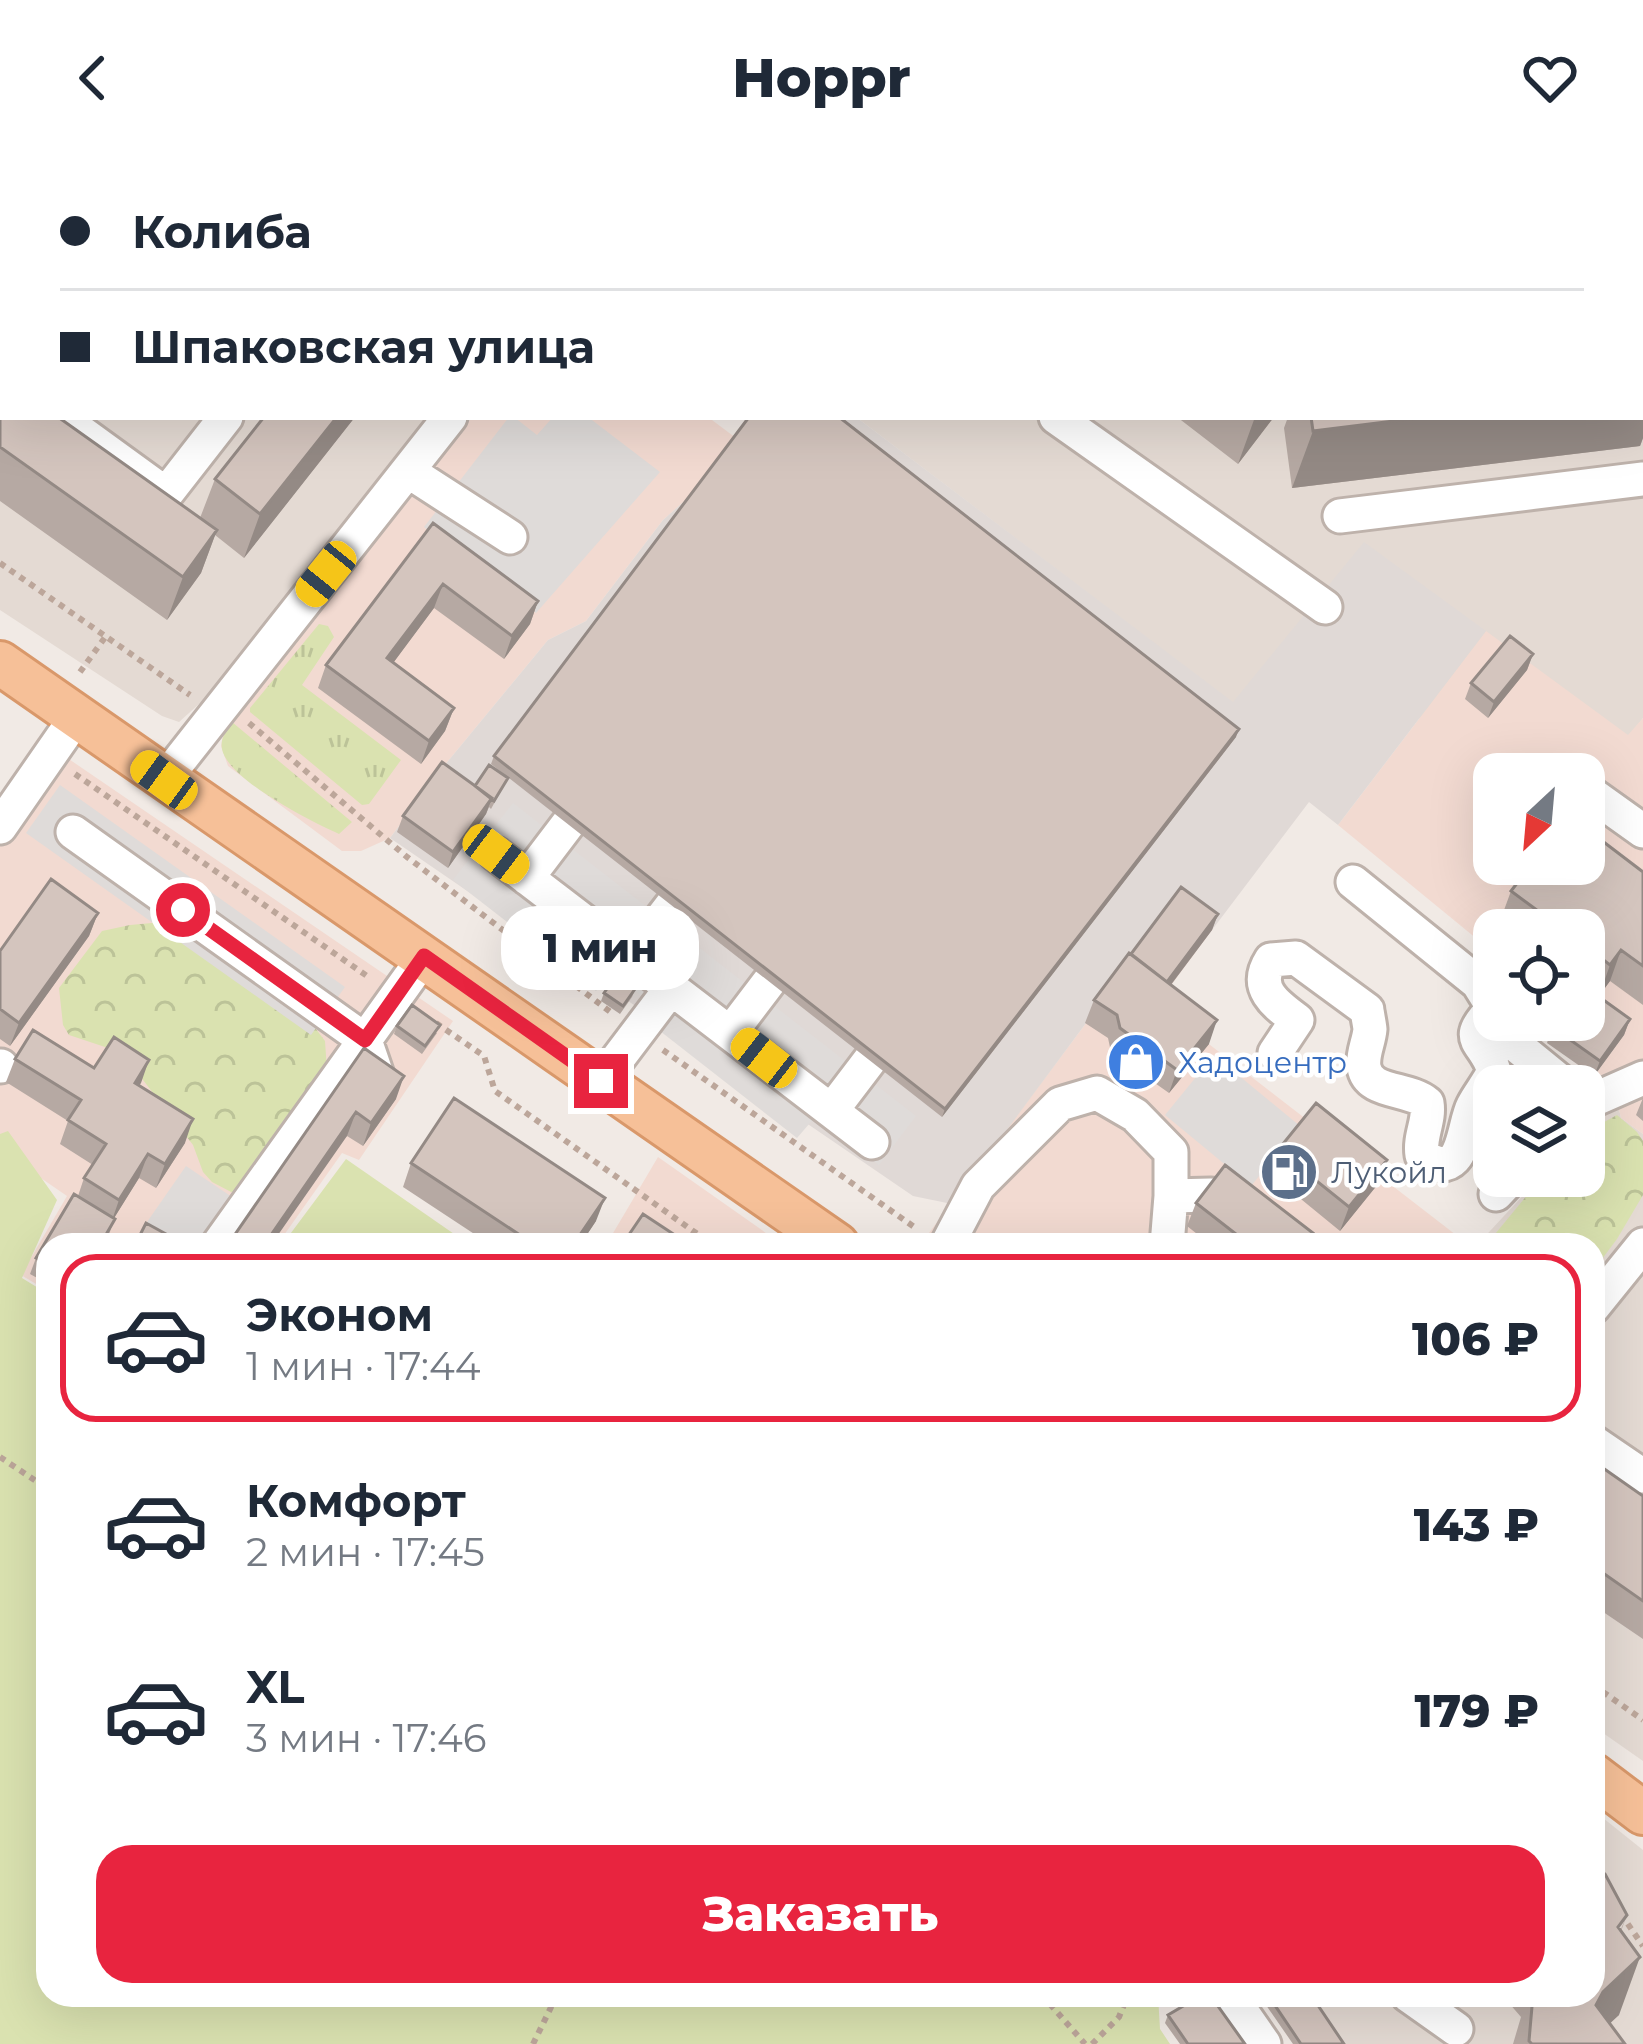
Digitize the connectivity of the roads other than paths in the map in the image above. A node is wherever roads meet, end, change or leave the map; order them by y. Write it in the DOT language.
graph roads {
  1 [pos="64,420"];
  2 [pos="224,420"];
  3 [pos="448,420"];
  4 [pos="1060,420"];
  5 [pos="408,471"];
  6 [pos="1643,479"];
  7 [pos="1340,516"];
  8 [pos="510,538"];
  9 [pos="1325,607"];
  10 [pos="0,663"];
  11 [pos="77,716"];
  12 [pos="164,780"];
  13 [pos="1605,804"];
  14 [pos="568,824"];
  15 [pos="0,827"];
  16 [pos="73,832"];
  17 [pos="1643,832"];
  18 [pos="496,854"];
  19 [pos="527,878"];
  20 [pos="1354,882"];
  21 [pos="672,905"];
  22 [pos="424,956"];
  23 [pos="632,957"];
  24 [pos="1473,979"];
  25 [pos="770,982"];
  26 [pos="672,987"];
  27 [pos="730,1032"];
  28 [pos="365,1040"];
  29 [pos="1475,1041"];
  30 [pos="1514,1041"];
  31 [pos="1275,1053"];
  32 [pos="870,1060"];
  33 [pos="1540,1065"];
  34 [pos="377,1075"];
  35 [pos="1643,1078"];
  36 [pos="601,1081"];
  37 [pos="1605,1090"];
  38 [pos="832,1110"];
  39 [pos="872,1142"];
  40 [pos="1211,1195"];
  41 [pos="1171,1196"];
  42 [pos="227,1233"];
  43 [pos="820,1233"];
  44 [pos="938,1233"];
  45 [pos="1169,1233"];
  46 [pos="1643,1245"];
  47 [pos="1605,1292"];
  48 [pos="1605,1450"];
  49 [pos="1643,1476"];
  50 [pos="1605,1774"];
  51 [pos="1605,1780"];
  52 [pos="1643,1786"];
  53 [pos="1643,1813"];
  54 [pos="1238,2007"];
  55 [pos="1425,2007"];
  56 [pos="1456,2029"];
  57 [pos="1264,2044"];
  1 -- 2 [label="street"];
  3 -- 5 [label="street"];
  4 -- 9 [label="street"];
  5 -- 8 [label="street"];
  5 -- 12 [label="street"];
  6 -- 7 [label="street"];
  10 -- 11 [label="main road"];
  11 -- 12 [label="main road"];
  11 -- 15 [label="street"];
  12 -- 22 [label="main road"];
  13 -- 17 [label="street"];
  14 -- 19 [label="street"];
  16 -- 28 [label="street"];
  18 -- 19 [label="street"];
  19 -- 23 [label="street"];
  20 -- 24 [label="street"];
  21 -- 23 [label="street"];
  22 -- 28 [label="street"];
  22 -- 36 [label="main road"];
  23 -- 26 [label="street"];
  25 -- 27 [label="street"];
  26 -- 27 [label="street"];
  26 -- 36 [label="street"];
  27 -- 38 [label="street"];
  28 -- 34 [label="street"];
  28 -- 42 [label="street"];
  29 -- 31 [label="street"];
  30 -- 33 [label="street"];
  32 -- 38 [label="street"];
  35 -- 37 [label="street"];
  36 -- 43 [label="main road"];
  38 -- 39 [label="street"];
  40 -- 41 [label="street"];
  41 -- 44 [label="street"];
  41 -- 45 [label="street"];
  46 -- 47 [label="street"];
  48 -- 49 [label="street"];
  50 -- 52 [label="main road"];
  51 -- 53 [label="main road"];
  54 -- 57 [label="street"];
  55 -- 56 [label="street"];
}
